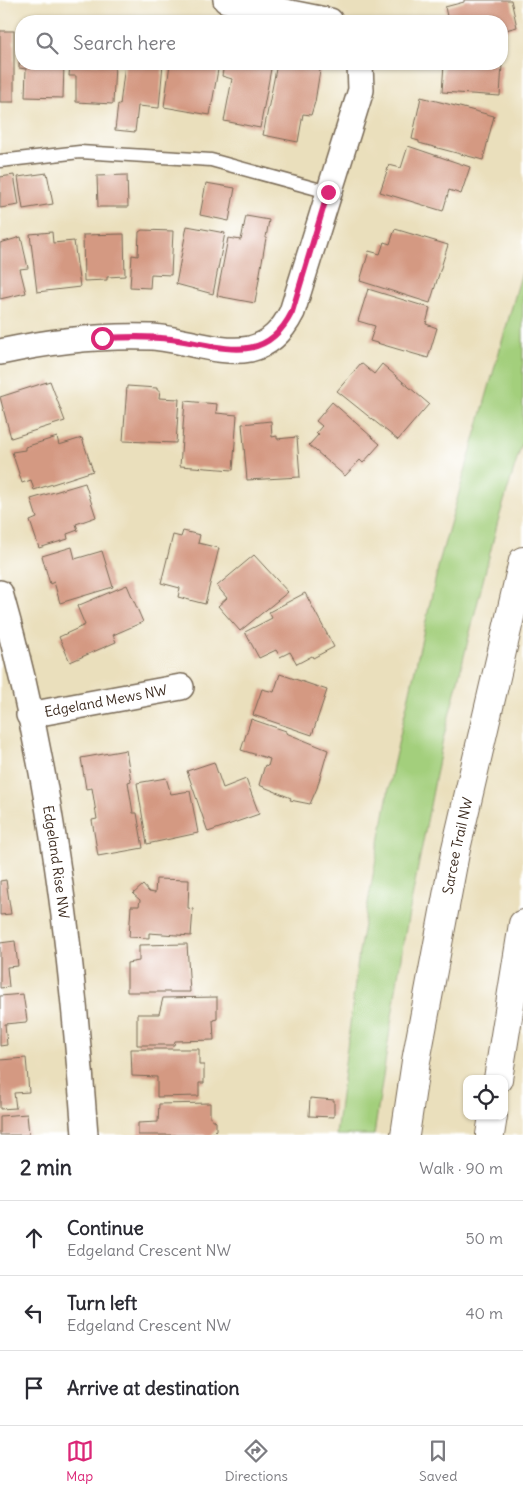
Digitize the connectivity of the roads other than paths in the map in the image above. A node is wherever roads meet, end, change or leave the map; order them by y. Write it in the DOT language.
graph roads {
  1 [pos="226,0"];
  2 [pos="300,15"];
  3 [pos="360,70"];
  4 [pos="0,161"];
  5 [pos="328,192"];
  6 [pos="0,352"];
  7 [pos="523,560"];
  8 [pos="0,593"];
  9 [pos="181,687"];
  10 [pos="29,715"];
  11 [pos="523,924"];
  12 [pos="499,1075"];
  13 [pos="492,1120"];
  14 [pos="85,1135"];
  15 [pos="405,1135"];
  16 [pos="490,1135"];
  1 -- 2 [label="street"];
  3 -- 5 [label="street"];
  4 -- 5 [label="lane"];
  5 -- 6 [label="street"];
  7 -- 15 [label="main road, Sarcee Trail NW"];
  8 -- 10 [label="street, Edgeland Rise NW"];
  9 -- 10 [label="street, Edgeland Mews NW"];
  10 -- 14 [label="street, Edgeland Rise NW"];
  11 -- 12 [label="main road"];
  13 -- 16 [label="main road"];
}
